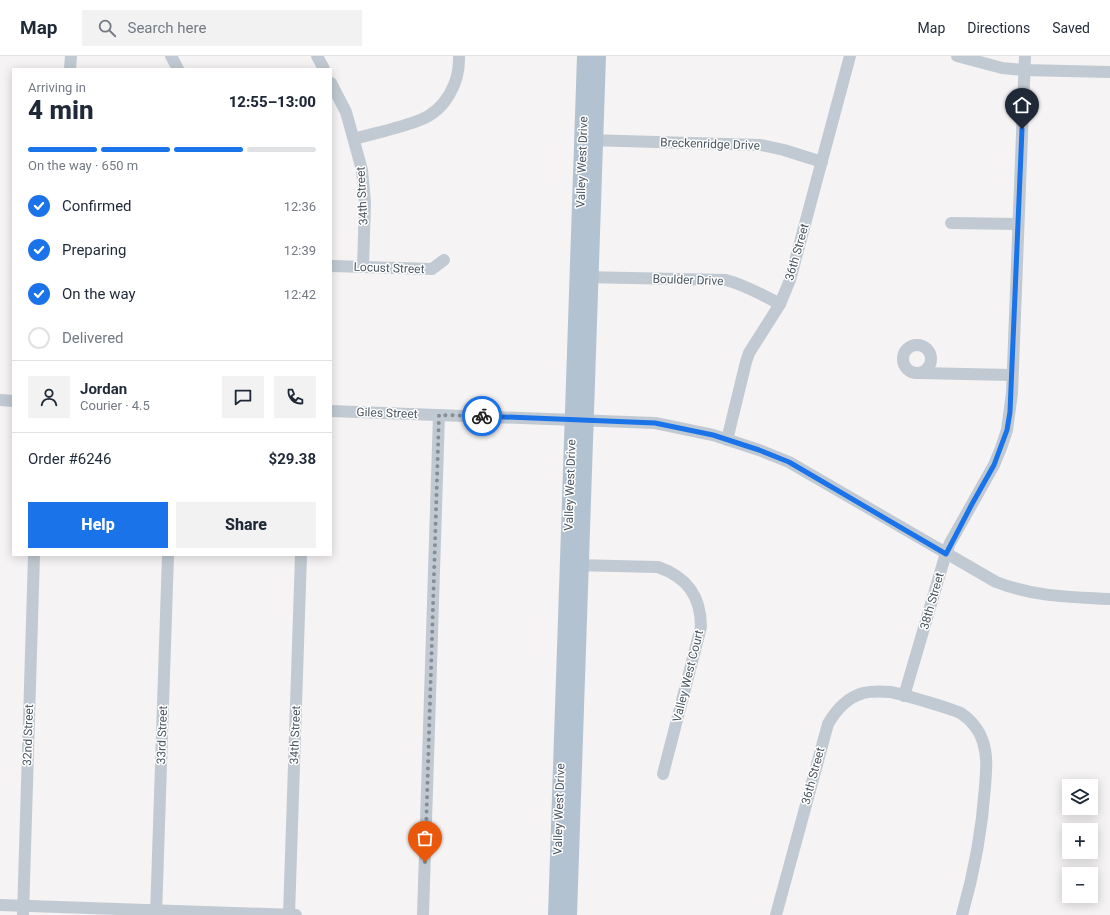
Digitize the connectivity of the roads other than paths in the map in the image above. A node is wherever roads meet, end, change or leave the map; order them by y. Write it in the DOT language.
graph roads {
  1 [pos="71,56"];
  2 [pos="171,56"];
  3 [pos="317,56"];
  4 [pos="460,56"];
  5 [pos="585,56"];
  6 [pos="598,56"];
  7 [pos="850,56"];
  8 [pos="957,56"];
  9 [pos="1025,56"];
  10 [pos="70,68"];
  11 [pos="177,68"];
  12 [pos="323,68"];
  13 [pos="1024,70"];
  14 [pos="1110,72"];
  15 [pos="332,85"];
  16 [pos="354,139"];
  17 [pos="589,140"];
  18 [pos="822,162"];
  19 [pos="951,223"];
  20 [pos="1018,224"];
  21 [pos="444,260"];
  22 [pos="332,266"];
  23 [pos="363,267"];
  24 [pos="584,277"];
  25 [pos="780,304"];
  26 [pos="918,373"];
  27 [pos="1012,375"];
  28 [pos="0,400"];
  29 [pos="12,401"];
  30 [pos="332,411"];
  31 [pos="439,415"];
  32 [pos="579,420"];
  33 [pos="727,440"];
  34 [pos="946,554"];
  35 [pos="34,556"];
  36 [pos="168,556"];
  37 [pos="301,556"];
  38 [pos="575,565"];
  39 [pos="1110,599"];
  40 [pos="904,696"];
  41 [pos="663,774"];
  42 [pos="0,905"];
  43 [pos="23,910"];
  44 [pos="156,913"];
  45 [pos="289,915"];
  46 [pos="296,915"];
  47 [pos="423,915"];
  48 [pos="556,915"];
  49 [pos="569,915"];
  50 [pos="776,915"];
  51 [pos="962,915"];
  1 -- 10 [label="street"];
  2 -- 11 [label="street"];
  3 -- 12 [label="street"];
  4 -- 16 [label="street"];
  5 -- 17 [label="main road, Valley West Drive"];
  6 -- 17 [label="main road, Valley West Drive"];
  7 -- 18 [label="street, 36th Street"];
  8 -- 13 [label="street"];
  9 -- 13 [label="street, 38th Street"];
  13 -- 14 [label="street"];
  13 -- 20 [label="street, 38th Street"];
  15 -- 16 [label="street, 34th Street"];
  16 -- 23 [label="street, 34th Street"];
  17 -- 18 [label="street, Breckenridge Drive"];
  17 -- 24 [label="main road, Valley West Drive"];
  18 -- 25 [label="street, 36th Street"];
  19 -- 20 [label="street"];
  20 -- 27 [label="street, 38th Street"];
  21 -- 23 [label="street, Locust Street"];
  22 -- 23 [label="street, Locust Street"];
  24 -- 25 [label="street, Boulder Drive"];
  24 -- 32 [label="main road, Valley West Drive"];
  25 -- 33 [label="street, 36th Street"];
  26 -- 27 [label="street"];
  27 -- 34 [label="street, 38th Street"];
  28 -- 29 [label="street"];
  30 -- 31 [label="street, Giles Street"];
  31 -- 32 [label="street, Giles Street"];
  31 -- 47 [label="street"];
  32 -- 33 [label="street, Giles Street"];
  32 -- 38 [label="main road, Valley West Drive"];
  33 -- 34 [label="street, Giles Street"];
  34 -- 39 [label="street, Giles Street"];
  34 -- 40 [label="street, 38th Street"];
  35 -- 43 [label="street, 32nd Street"];
  36 -- 44 [label="street, 33rd Street"];
  37 -- 45 [label="street, 34th Street"];
  38 -- 41 [label="street, Valley West Court"];
  38 -- 48 [label="main road, Valley West Drive"];
  38 -- 49 [label="main road, Valley West Drive"];
  40 -- 50 [label="street, 36th Street"];
  40 -- 51 [label="street"];
  42 -- 43 [label="street"];
  43 -- 44 [label="street"];
  44 -- 45 [label="street"];
  45 -- 46 [label="street"];
}
